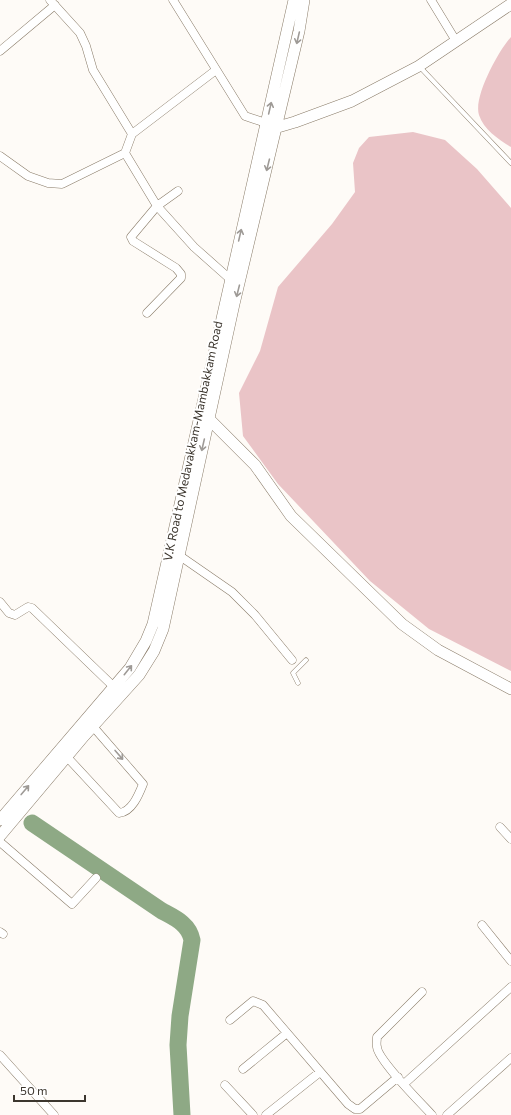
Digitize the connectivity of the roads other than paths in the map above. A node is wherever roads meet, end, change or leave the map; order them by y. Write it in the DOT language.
graph roads {
  1 [pos="173,0"];
  2 [pos="294,0"];
  3 [pos="304,0"];
  4 [pos="431,0"];
  5 [pos="52,3"];
  6 [pos="511,4"];
  7 [pos="456,41"];
  8 [pos="0,51"];
  9 [pos="419,66"];
  10 [pos="216,70"];
  11 [pos="266,123"];
  12 [pos="278,127"];
  13 [pos="132,134"];
  14 [pos="125,153"];
  15 [pos="0,156"];
  16 [pos="511,163"];
  17 [pos="178,190"];
  18 [pos="157,206"];
  19 [pos="230,279"];
  20 [pos="147,313"];
  21 [pos="204,417"];
  22 [pos="180,556"];
  23 [pos="0,602"];
  24 [pos="292,660"];
  25 [pos="306,660"];
  26 [pos="298,667"];
  27 [pos="298,684"];
  28 [pos="114,687"];
  29 [pos="511,689"];
  30 [pos="90,722"];
  31 [pos="67,756"];
  32 [pos="0,820"];
  33 [pos="500,827"];
  34 [pos="0,836"];
  35 [pos="511,839"];
  36 [pos="0,842"];
  37 [pos="96,878"];
  38 [pos="482,925"];
  39 [pos="511,961"];
  40 [pos="511,987"];
  41 [pos="422,992"];
  42 [pos="230,1020"];
  43 [pos="287,1033"];
  44 [pos="0,1055"];
  45 [pos="511,1058"];
  46 [pos="243,1069"];
  47 [pos="320,1072"];
  48 [pos="398,1077"];
  49 [pos="404,1084"];
  50 [pos="225,1085"];
  51 [pos="54,1115"];
  52 [pos="253,1115"];
  53 [pos="266,1115"];
  54 [pos="432,1115"];
  55 [pos="447,1115"];
  1 -- 10 [label="street"];
  11 -- 2 [label="street, V.K Road to Medavakkam-Mambakkam Road, one-way"];
  3 -- 12 [label="street, V.K Road to Medavakkam-Mambakkam Road, one-way"];
  4 -- 7 [label="street"];
  5 -- 8 [label="street"];
  5 -- 13 [label="street"];
  6 -- 7 [label="street"];
  7 -- 9 [label="street"];
  9 -- 12 [label="street"];
  9 -- 16 [label="lane"];
  10 -- 11 [label="street"];
  10 -- 13 [label="street"];
  11 -- 12 [label="street"];
  19 -- 11 [label="street, V.K Road to Medavakkam-Mambakkam Road, one-way"];
  12 -- 21 [label="street, V.K Road to Medavakkam-Mambakkam Road, one-way"];
  13 -- 14 [label="street"];
  14 -- 15 [label="street"];
  14 -- 18 [label="street"];
  17 -- 18 [label="street"];
  18 -- 19 [label="street"];
  18 -- 20 [label="street"];
  19 -- 21 [label="street, V.K Road to Medavakkam-Mambakkam Road"];
  21 -- 22 [label="street, V.K Road to Medavakkam-Mambakkam Road, one-way"];
  28 -- 21 [label="street, V.K Road to Medavakkam-Mambakkam Road, one-way"];
  21 -- 29 [label="street"];
  22 -- 24 [label="street"];
  22 -- 30 [label="street, V.K Road to Medavakkam-Mambakkam Road"];
  23 -- 28 [label="street"];
  24 -- 26 [label="lane"];
  25 -- 26 [label="lane"];
  26 -- 27 [label="lane"];
  28 -- 30 [label="street, V.K Road to Medavakkam-Mambakkam Road"];
  30 -- 31 [label="street, V.K Road to Medavakkam-Mambakkam Road"];
  30 -- 31 [label="street, one-way"];
  32 -- 30 [label="street, V.K Road to Medavakkam-Mambakkam Road, one-way"];
  31 -- 34 [label="street, V.K Road to Medavakkam-Mambakkam Road"];
  33 -- 35 [label="street"];
  36 -- 37 [label="street"];
  38 -- 39 [label="street"];
  40 -- 49 [label="street"];
  41 -- 48 [label="street"];
  42 -- 43 [label="street"];
  43 -- 46 [label="street"];
  43 -- 47 [label="street"];
  44 -- 51 [label="street"];
  45 -- 55 [label="street"];
  47 -- 48 [label="street"];
  47 -- 53 [label="street"];
  48 -- 49 [label="street"];
  49 -- 54 [label="street"];
  50 -- 52 [label="street"];
}
